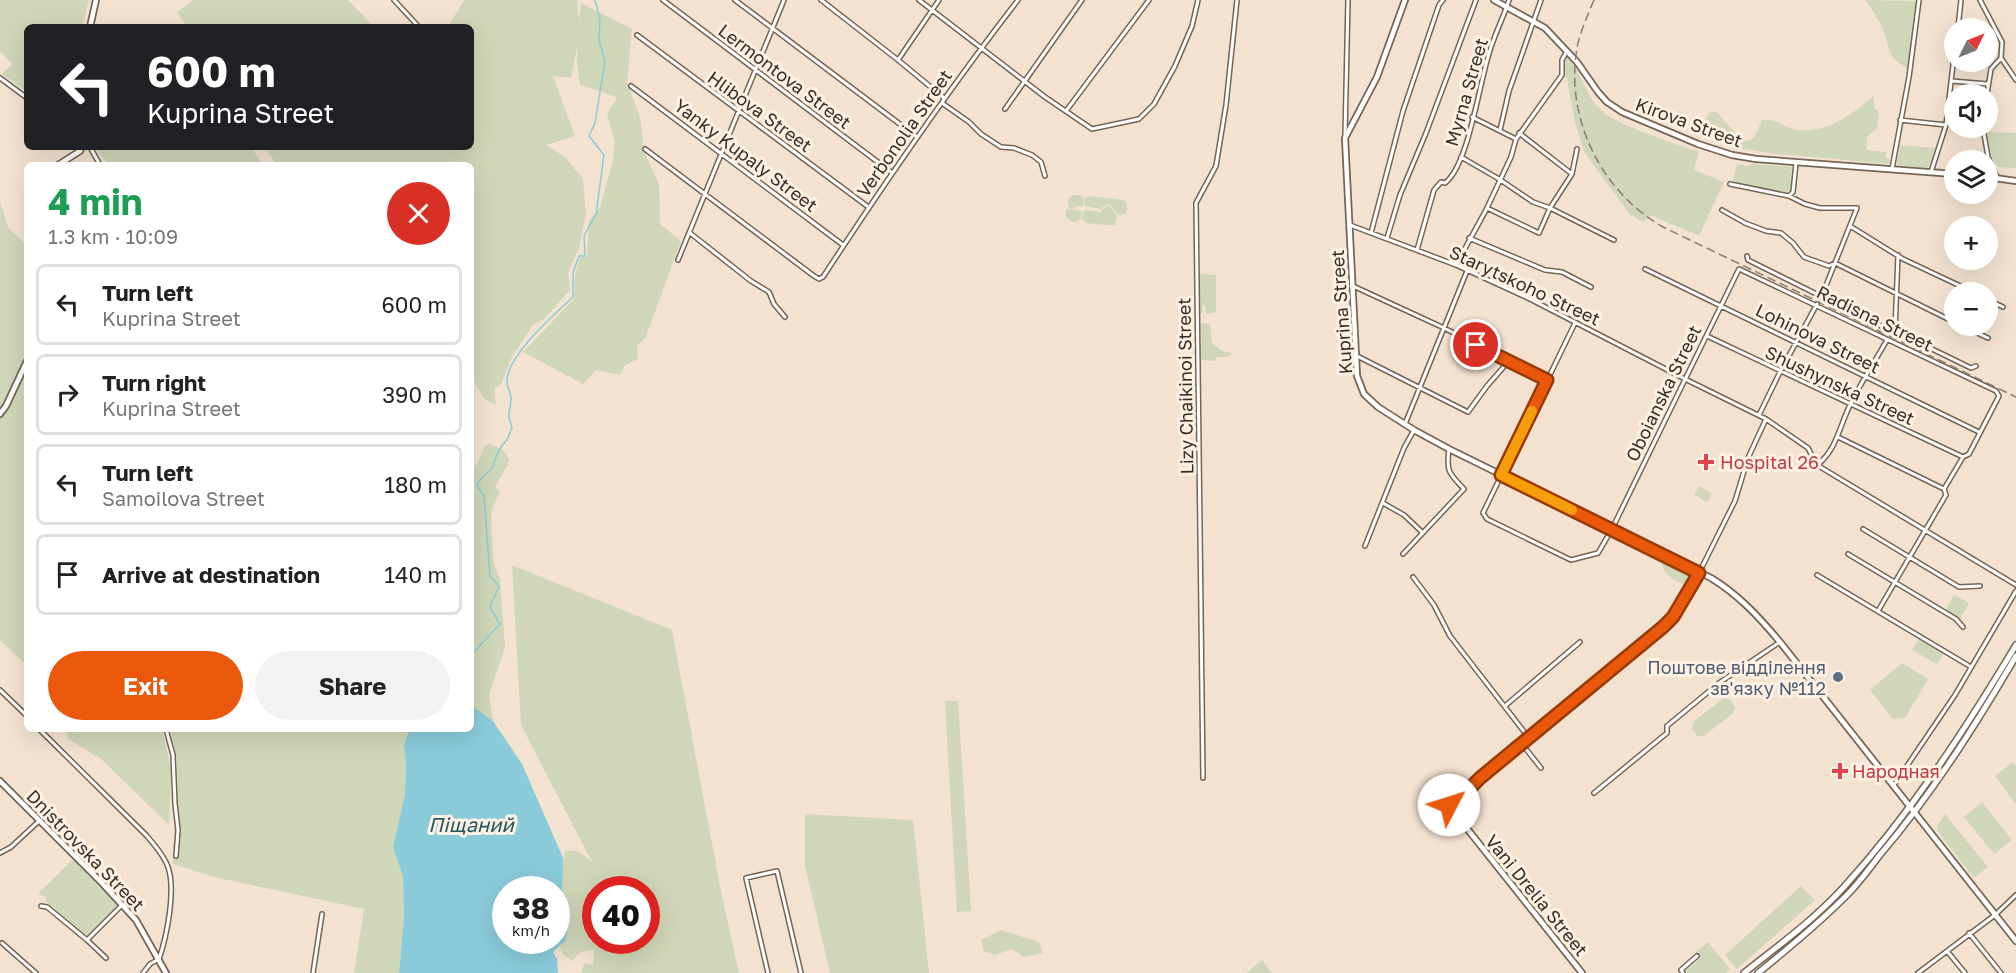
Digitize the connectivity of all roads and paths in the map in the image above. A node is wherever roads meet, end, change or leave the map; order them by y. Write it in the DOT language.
graph roads {
  1 [pos="96,0"];
  2 [pos="394,0"];
  3 [pos="663,0"];
  4 [pos="735,0"];
  5 [pos="784,0"];
  6 [pos="821,0"];
  7 [pos="919,0"];
  8 [pos="939,0"];
  9 [pos="1018,0"];
  10 [pos="1082,0"];
  11 [pos="1149,0"];
  12 [pos="1198,0"];
  13 [pos="1237,0"];
  14 [pos="1348,0"];
  15 [pos="1405,0"];
  16 [pos="1443,0"];
  17 [pos="1476,0"];
  18 [pos="1494,0"];
  19 [pos="1509,0"];
  20 [pos="1541,0"];
  21 [pos="1919,0"];
  22 [pos="1961,0"];
  23 [pos="1980,0"];
  24 [pos="1507,7"];
  25 [pos="932,10"];
  26 [pos="1959,18"];
  27 [pos="1534,21"];
  28 [pos="91,24"];
  29 [pos="416,24"];
  30 [pos="772,28"];
  31 [pos="637,36"];
  32 [pos="982,47"];
  33 [pos="1567,51"];
  34 [pos="2001,58"];
  35 [pos="898,60"];
  36 [pos="755,71"];
  37 [pos="1953,72"];
  38 [pos="0,78"];
  39 [pos="1024,80"];
  40 [pos="2016,80"];
  41 [pos="1952,81"];
  42 [pos="1952,84"];
  43 [pos="1988,84"];
  44 [pos="631,86"];
  45 [pos="24,96"];
  46 [pos="943,101"];
  47 [pos="1005,109"];
  48 [pos="738,111"];
  49 [pos="1066,111"];
  50 [pos="1472,117"];
  51 [pos="1900,120"];
  52 [pos="1944,125"];
  53 [pos="1500,130"];
  54 [pos="1944,131"];
  55 [pos="1520,133"];
  56 [pos="917,137"];
  57 [pos="1345,138"];
  58 [pos="1515,139"];
  59 [pos="645,149"];
  60 [pos="1577,149"];
  61 [pos="80,150"];
  62 [pos="722,154"];
  63 [pos="1461,157"];
  64 [pos="1796,161"];
  65 [pos="63,162"];
  66 [pos="1892,169"];
  67 [pos="1931,172"];
  68 [pos="892,173"];
  69 [pos="1944,173"];
  70 [pos="1572,174"];
  71 [pos="1045,176"];
  72 [pos="1998,178"];
  73 [pos="1499,179"];
  74 [pos="2016,181"];
  75 [pos="1730,184"];
  76 [pos="706,195"];
  77 [pos="1789,196"];
  78 [pos="868,206"];
  79 [pos="1486,208"];
  80 [pos="1550,208"];
  81 [pos="1722,210"];
  82 [pos="1348,224"];
  83 [pos="1850,226"];
  84 [pos="1371,232"];
  85 [pos="690,233"];
  86 [pos="1387,238"];
  87 [pos="1469,238"];
  88 [pos="1614,240"];
  89 [pos="843,245"];
  90 [pos="1417,250"];
  91 [pos="1898,255"];
  92 [pos="1747,256"];
  93 [pos="678,260"];
  94 [pos="1835,263"];
  95 [pos="1456,265"];
  96 [pos="1739,268"];
  97 [pos="1645,269"];
  98 [pos="1467,271"];
  99 [pos="1952,282"];
  100 [pos="1353,286"];
  101 [pos="1591,287"];
  102 [pos="1896,294"];
  103 [pos="1821,298"];
  104 [pos="1817,304"];
  105 [pos="1998,305"];
  106 [pos="1721,306"];
  107 [pos="2003,307"];
  108 [pos="785,317"];
  109 [pos="1944,317"];
  110 [pos="1575,323"];
  111 [pos="1444,328"];
  112 [pos="1895,331"];
  113 [pos="1706,336"];
  114 [pos="1984,336"];
  115 [pos="1988,338"];
  116 [pos="1887,340"];
  117 [pos="1796,342"];
  118 [pos="1355,355"];
  119 [pos="1508,361"];
  120 [pos="1976,366"];
  121 [pos="24,367"];
  122 [pos="1780,372"];
  123 [pos="1866,376"];
  124 [pos="1685,379"];
  125 [pos="1547,380"];
  126 [pos="1420,388"];
  127 [pos="1850,405"];
  128 [pos="0,414"];
  129 [pos="1759,415"];
  130 [pos="1766,418"];
  131 [pos="1405,424"];
  132 [pos="1414,430"];
  133 [pos="1979,432"];
  134 [pos="1837,437"];
  135 [pos="1449,449"];
  136 [pos="1962,457"];
  137 [pos="1817,465"];
  138 [pos="1501,475"];
  139 [pos="1944,489"];
  140 [pos="1383,503"];
  141 [pos="1612,529"];
  142 [pos="1863,529"];
  143 [pos="1924,531"];
  144 [pos="1423,533"];
  145 [pos="1365,546"];
  146 [pos="1403,554"];
  147 [pos="1848,554"];
  148 [pos="1909,557"];
  149 [pos="1699,573"];
  150 [pos="1817,575"];
  151 [pos="1413,576"];
  152 [pos="1894,582"];
  153 [pos="2016,585"];
  154 [pos="1980,586"];
  155 [pos="2016,591"];
  156 [pos="1878,612"];
  157 [pos="1963,627"];
  158 [pos="1580,642"];
  159 [pos="1780,642"];
  160 [pos="2016,645"];
  161 [pos="2016,656"];
  162 [pos="1971,667"];
  163 [pos="0,690"];
  164 [pos="1505,706"];
  165 [pos="24,713"];
  166 [pos="42,732"];
  167 [pos="167,732"];
  168 [pos="1529,738"];
  169 [pos="1522,744"];
  170 [pos="1541,768"];
  171 [pos="1203,778"];
  172 [pos="0,781"];
  173 [pos="1894,785"];
  174 [pos="1594,794"];
  175 [pos="1909,806"];
  176 [pos="1914,813"];
  177 [pos="39,820"];
  178 [pos="0,853"];
  179 [pos="176,856"];
  180 [pos="2015,897"];
  181 [pos="122,905"];
  182 [pos="41,906"];
  183 [pos="322,914"];
  184 [pos="1995,915"];
  185 [pos="1969,933"];
  186 [pos="87,940"];
  187 [pos="2016,941"];
  188 [pos="2,943"];
  189 [pos="1947,951"];
  190 [pos="1697,956"];
  191 [pos="106,958"];
  192 [pos="159,959"];
  193 [pos="36,973"];
  194 [pos="143,973"];
  195 [pos="166,973"];
  196 [pos="314,973"];
  197 [pos="768,973"];
  198 [pos="801,973"];
  199 [pos="1582,973"];
  200 [pos="1683,973"];
  201 [pos="1743,973"];
  202 [pos="1758,973"];
  203 [pos="1918,973"];
  204 [pos="1965,973"];
  205 [pos="2001,973"];
  1 -- 28 [label="main road"];
  2 -- 29 [label="street"];
  3 -- 36 [label="street, Lermontova Street"];
  4 -- 30 [label="street"];
  5 -- 30 [label="street"];
  6 -- 35 [label="street"];
  7 -- 25 [label="street"];
  8 -- 25 [label="street"];
  9 -- 32 [label="street, Verbonolia Street"];
  10 -- 39 [label="street"];
  11 -- 49 [label="street"];
  12 -- 49 [label="street"];
  13 -- 171 [label="street, Lizy Chaikinoi Street"];
  14 -- 57 [label="street, Kuprina Street"];
  15 -- 57 [label="main road, Kuprina Street"];
  16 -- 84 [label="street"];
  17 -- 86 [label="street"];
  18 -- 24 [label="main road, Kirova Street"];
  19 -- 24 [label="street, Myrna Street"];
  20 -- 27 [label="street"];
  21 -- 51 [label="street"];
  22 -- 26 [label="street"];
  23 -- 34 [label="street"];
  24 -- 27 [label="main road, Kirova Street"];
  24 -- 50 [label="street, Myrna Street"];
  25 -- 32 [label="street"];
  25 -- 35 [label="street"];
  27 -- 33 [label="main road, Kirova Street"];
  27 -- 53 [label="street"];
  30 -- 36 [label="street"];
  30 -- 56 [label="street"];
  31 -- 48 [label="street, Hlibova Street"];
  32 -- 39 [label="street"];
  32 -- 46 [label="street, Verbonolia Street"];
  33 -- 55 [label="street"];
  33 -- 64 [label="main road, Kirova Street"];
  34 -- 40 [label="street"];
  34 -- 43 [label="street"];
  35 -- 46 [label="street"];
  36 -- 48 [label="street"];
  36 -- 68 [label="street, Lermontova Street"];
  37 -- 41 [label="street"];
  38 -- 45 [label="street"];
  39 -- 47 [label="street"];
  39 -- 49 [label="street"];
  41 -- 42 [label="street"];
  41 -- 43 [label="street"];
  44 -- 62 [label="street, Yanky Kupaly Street"];
  46 -- 56 [label="street, Verbonolia Street"];
  46 -- 71 [label="street"];
  48 -- 62 [label="street"];
  48 -- 78 [label="street, Hlibova Street"];
  50 -- 53 [label="street"];
  50 -- 63 [label="street, Myrna Street"];
  51 -- 52 [label="street"];
  51 -- 66 [label="street"];
  53 -- 58 [label="street"];
  54 -- 67 [label="street"];
  55 -- 58 [label="street"];
  55 -- 70 [label="street"];
  56 -- 68 [label="street, Verbonolia Street"];
  57 -- 82 [label="main road, Kuprina Street"];
  58 -- 73 [label="street"];
  59 -- 76 [label="street"];
  60 -- 70 [label="street"];
  61 -- 65 [label="main road"];
  62 -- 76 [label="street"];
  62 -- 89 [label="street, Yanky Kupaly Street"];
  63 -- 73 [label="street"];
  63 -- 90 [label="street, Myrna Street"];
  64 -- 66 [label="main road, Kirova Street"];
  64 -- 77 [label="street"];
  66 -- 67 [label="main road, Kirova Street"];
  67 -- 69 [label="main road, Kirova Street"];
  68 -- 78 [label="street, Verbonolia Street"];
  70 -- 80 [label="street"];
  72 -- 74 [label="main road"];
  73 -- 79 [label="street"];
  73 -- 80 [label="street"];
  75 -- 77 [label="street"];
  76 -- 85 [label="street"];
  76 -- 89 [label="street, Verbonolia Street"];
  77 -- 83 [label="street"];
  78 -- 89 [label="street, Verbonolia Street"];
  79 -- 80 [label="street"];
  79 -- 87 [label="street"];
  80 -- 88 [label="street"];
  81 -- 94 [label="street"];
  82 -- 84 [label="street, Starytskoho Street"];
  82 -- 100 [label="main road, Kuprina Street"];
  83 -- 91 [label="street"];
  83 -- 94 [label="street"];
  84 -- 86 [label="street, Starytskoho Street"];
  85 -- 93 [label="street"];
  85 -- 108 [label="street"];
  86 -- 90 [label="street, Starytskoho Street"];
  87 -- 95 [label="street"];
  87 -- 101 [label="street"];
  90 -- 95 [label="street, Starytskoho Street"];
  91 -- 99 [label="street"];
  91 -- 102 [label="street"];
  92 -- 103 [label="street, Radisna Street"];
  94 -- 102 [label="street"];
  94 -- 103 [label="street"];
  95 -- 98 [label="street, Starytskoho Street"];
  96 -- 104 [label="street, Radisna Street"];
  96 -- 106 [label="street, Oboianska Street"];
  97 -- 106 [label="street, Lohinova Street"];
  98 -- 110 [label="street, Starytskoho Street"];
  98 -- 111 [label="street"];
  100 -- 111 [label="street"];
  100 -- 118 [label="main road, Kuprina Street"];
  102 -- 109 [label="street"];
  102 -- 112 [label="street"];
  103 -- 112 [label="street, Radisna Street"];
  104 -- 116 [label="street, Radisna Street"];
  104 -- 117 [label="street"];
  105 -- 107 [label="street"];
  106 -- 113 [label="street, Oboianska Street"];
  106 -- 117 [label="street, Lohinova Street"];
  110 -- 124 [label="street, Starytskoho Street"];
  110 -- 125 [label="street"];
  111 -- 119 [label="street"];
  111 -- 126 [label="street"];
  112 -- 120 [label="street, Radisna Street"];
  113 -- 122 [label="street, Shushynska Street"];
  113 -- 124 [label="street, Oboianska Street"];
  114 -- 115 [label="street"];
  116 -- 123 [label="street"];
  116 -- 133 [label="street, Radisna Street"];
  117 -- 122 [label="street"];
  117 -- 123 [label="street, Lohinova Street"];
  118 -- 126 [label="street"];
  118 -- 131 [label="main road, Kuprina Street"];
  119 -- 125 [label="street"];
  119 -- 126 [label="street"];
  121 -- 128 [label="main road"];
  122 -- 127 [label="street, Shushynska Street"];
  122 -- 129 [label="street"];
  123 -- 127 [label="street"];
  123 -- 133 [label="street, Lohinova Street"];
  124 -- 129 [label="street, Starytskoho Street"];
  124 -- 141 [label="street, Oboianska Street"];
  125 -- 138 [label="street"];
  126 -- 131 [label="street"];
  127 -- 134 [label="street"];
  127 -- 136 [label="street, Shushynska Street"];
  129 -- 130 [label="street, Starytskoho Street"];
  130 -- 137 [label="street, Starytskoho Street"];
  130 -- 149 [label="street"];
  131 -- 132 [label="main road, Kuprina Street"];
  132 -- 135 [label="main road, Kuprina Street"];
  132 -- 140 [label="street"];
  133 -- 136 [label="street"];
  134 -- 137 [label="street"];
  134 -- 139 [label="street"];
  135 -- 138 [label="main road, Kuprina Street"];
  135 -- 144 [label="street"];
  136 -- 139 [label="street"];
  137 -- 143 [label="street"];
  138 -- 141 [label="main road, Kuprina Street"];
  138 -- 141 [label="street"];
  139 -- 143 [label="street"];
  140 -- 144 [label="street"];
  140 -- 145 [label="street"];
  141 -- 149 [label="main road, Kuprina Street"];
  142 -- 148 [label="street"];
  143 -- 148 [label="street"];
  143 -- 153 [label="street"];
  144 -- 146 [label="street"];
  147 -- 152 [label="street"];
  148 -- 152 [label="street"];
  148 -- 154 [label="street"];
  149 -- 159 [label="main road, Kuprina Street"];
  149 -- 168 [label="main road"];
  150 -- 156 [label="street"];
  151 -- 164 [label="street"];
  152 -- 156 [label="street"];
  152 -- 157 [label="street"];
  155 -- 162 [label="street"];
  156 -- 162 [label="street"];
  158 -- 164 [label="street"];
  159 -- 173 [label="main road, Kuprina Street"];
  159 -- 174 [label="street"];
  160 -- 175 [label="main road"];
  161 -- 176 [label="main road"];
  162 -- 173 [label="street"];
  163 -- 165 [label="street"];
  164 -- 168 [label="street"];
  166 -- 192 [label="street"];
  167 -- 179 [label="street"];
  168 -- 169 [label="main road"];
  169 -- 170 [label="street"];
  169 -- 199 [label="main road, Vani Drelia Street"];
  172 -- 177 [label="main road, Dnistrovska Street"];
  173 -- 175 [label="main road, Kuprina Street"];
  175 -- 176 [label="main road, Kuprina Street"];
  175 -- 201 [label="main road"];
  176 -- 184 [label="main road, Kuprina Street"];
  176 -- 202 [label="main road"];
  177 -- 178 [label="street"];
  177 -- 181 [label="main road, Dnistrovska Street"];
  180 -- 184 [label="street"];
  181 -- 186 [label="street"];
  181 -- 192 [label="main road, Dnistrovska Street"];
  182 -- 186 [label="street"];
  183 -- 196 [label="street"];
  184 -- 185 [label="street"];
  184 -- 187 [label="main road, Kuprina Street"];
  185 -- 189 [label="street"];
  185 -- 205 [label="street"];
  186 -- 191 [label="street"];
  188 -- 193 [label="street"];
  189 -- 203 [label="street"];
  189 -- 204 [label="street"];
  190 -- 200 [label="street"];
  192 -- 194 [label="street"];
  192 -- 195 [label="main road, Dnistrovska Street"];
  197 -- 198 [label="street"];
}
